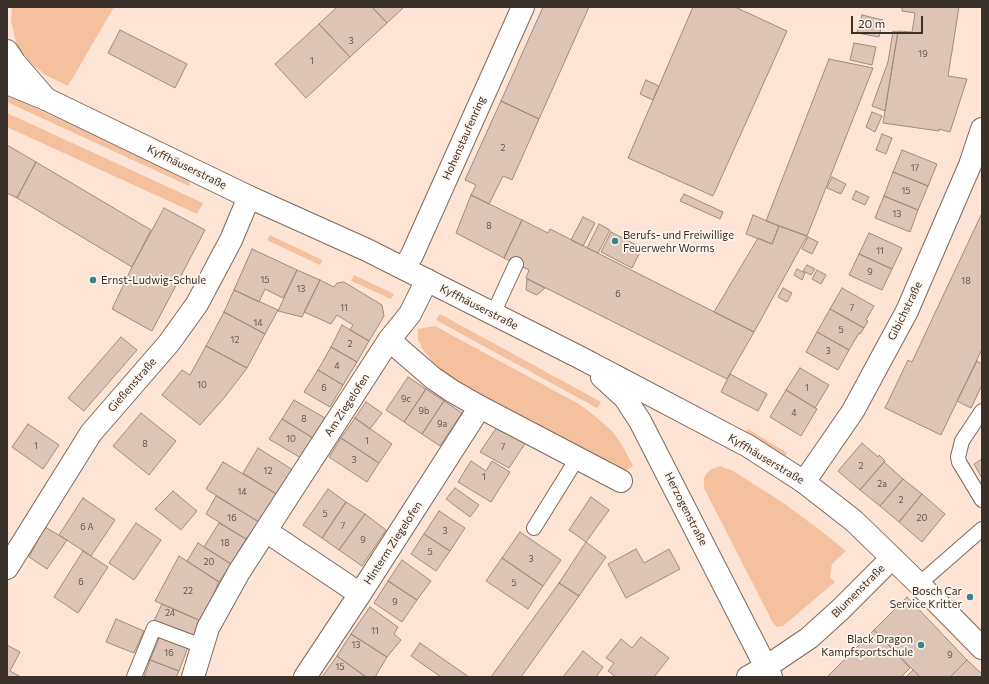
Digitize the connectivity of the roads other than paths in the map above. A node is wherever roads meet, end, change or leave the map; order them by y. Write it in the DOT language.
graph roads {
  1 [pos="522,7"];
  2 [pos="7,51"];
  3 [pos="7,83"];
  4 [pos="46,99"];
  5 [pos="982,129"];
  6 [pos="249,197"];
  7 [pos="516,264"];
  8 [pos="404,268"];
  9 [pos="427,280"];
  10 [pos="493,314"];
  11 [pos="389,340"];
  12 [pos="579,356"];
  13 [pos="480,407"];
  14 [pos="982,411"];
  15 [pos="578,457"];
  16 [pos="621,481"];
  17 [pos="804,482"];
  18 [pos="982,500"];
  19 [pos="534,528"];
  20 [pos="982,529"];
  21 [pos="266,531"];
  22 [pos="892,558"];
  23 [pos="7,568"];
  24 [pos="919,584"];
  25 [pos="360,594"];
  26 [pos="202,646"];
  27 [pos="982,648"];
  28 [pos="762,674"];
  29 [pos="196,675"];
  30 [pos="134,677"];
  31 [pos="305,677"];
  1 -- 8 [label="main road, Hohenstaufenring"];
  2 -- 4 [label="main road"];
  3 -- 4 [label="main road, Kyffhäuserstraße"];
  4 -- 6 [label="main road, Kyffhäuserstraße"];
  5 -- 17 [label="main road, Gibichstraße"];
  6 -- 8 [label="main road, Kyffhäuserstraße"];
  6 -- 23 [label="main road, Gießenstraße"];
  7 -- 10 [label="lane"];
  8 -- 9 [label="main road, Kyffhäuserstraße"];
  9 -- 10 [label="main road, Kyffhäuserstraße"];
  9 -- 11 [label="main road, Am Ziegelofen"];
  10 -- 12 [label="main road, Kyffhäuserstraße"];
  11 -- 13 [label="main road"];
  11 -- 21 [label="main road, Am Ziegelofen"];
  12 -- 17 [label="main road, Kyffhäuserstraße"];
  12 -- 28 [label="main road, Herzogenstraße"];
  13 -- 15 [label="main road"];
  13 -- 25 [label="main road, Hinterm Ziegelofen"];
  14 -- 18 [label="lane"];
  15 -- 16 [label="main road"];
  15 -- 19 [label="lane"];
  17 -- 22 [label="main road, Kyffhäuserstraße"];
  20 -- 24 [label="lane"];
  21 -- 25 [label="main road"];
  21 -- 26 [label="main road, Am Ziegelofen"];
  22 -- 24 [label="main road, Kyffhäuserstraße"];
  22 -- 28 [label="main road, Blumenstraße"];
  24 -- 27 [label="main road, Kyffhäuserstraße"];
  25 -- 31 [label="main road, Hinterm Ziegelofen"];
  26 -- 29 [label="main road, Am Ziegelofen"];
  26 -- 30 [label="lane"];
}
